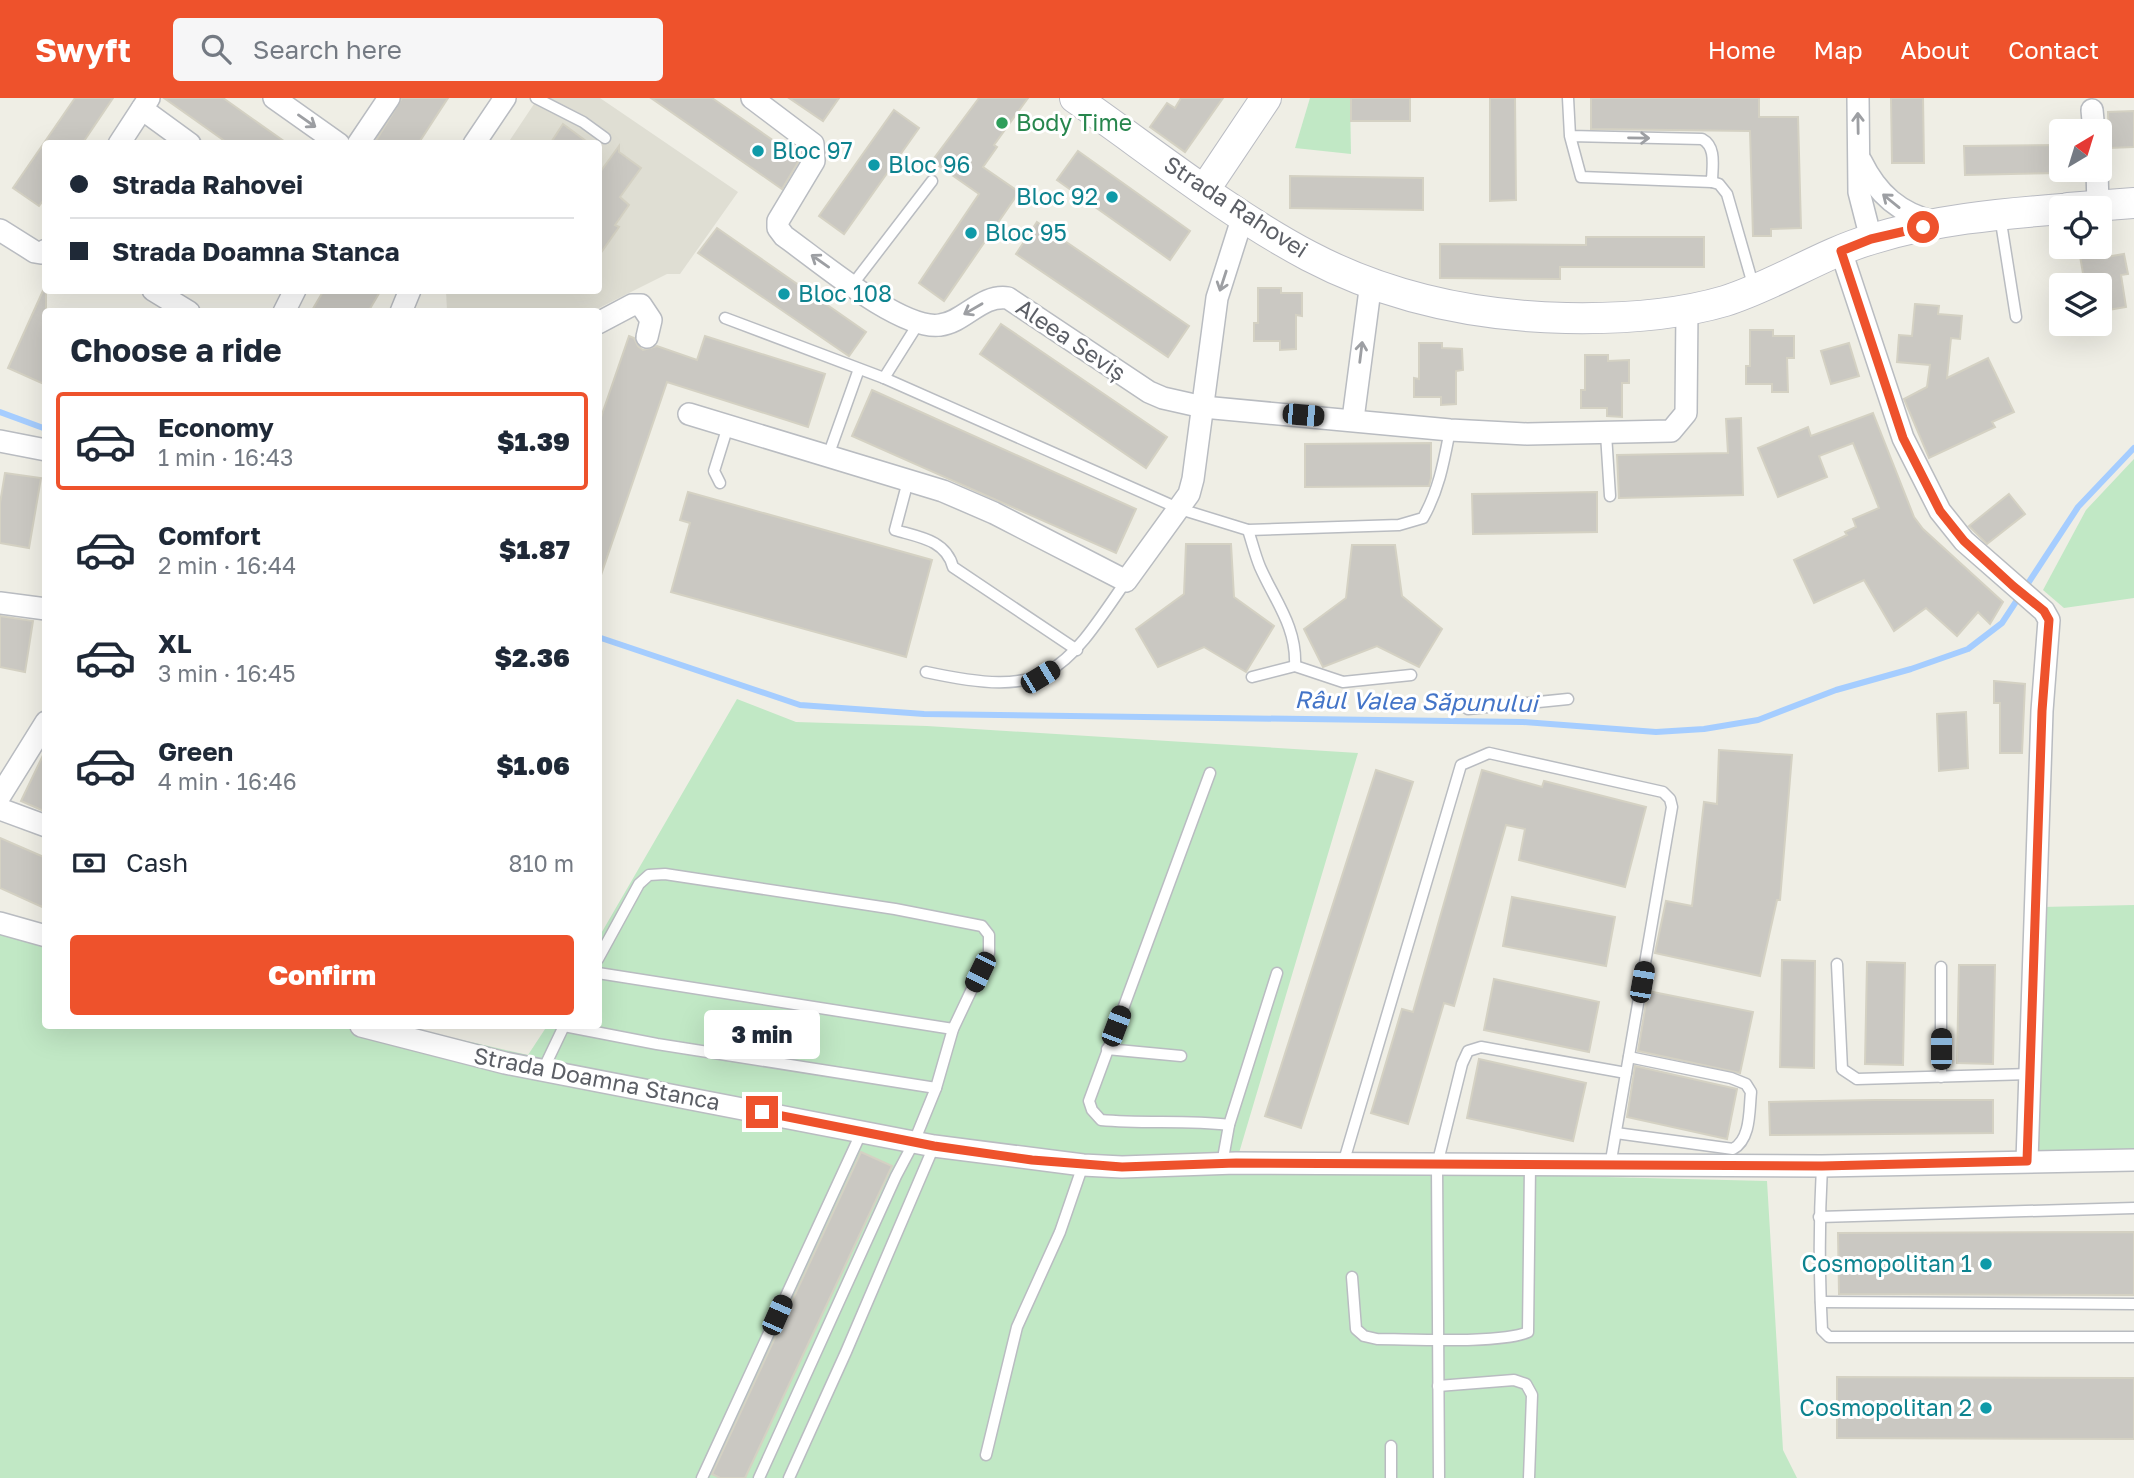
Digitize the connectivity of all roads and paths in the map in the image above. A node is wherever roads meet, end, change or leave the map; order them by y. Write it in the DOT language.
graph roads {
  1 [pos="274,98"];
  2 [pos="389,98"];
  3 [pos="505,98"];
  4 [pos="536,98"];
  5 [pos="752,98"];
  6 [pos="1075,98"];
  7 [pos="1266,98"];
  8 [pos="1568,98"];
  9 [pos="1857,98"];
  10 [pos="146,104"];
  11 [pos="1570,136"];
  12 [pos="605,138"];
  13 [pos="122,140"];
  14 [pos="186,140"];
  15 [pos="333,140"];
  16 [pos="361,140"];
  17 [pos="477,140"];
  18 [pos="1858,157"];
  19 [pos="932,181"];
  20 [pos="1712,182"];
  21 [pos="1205,189"];
  22 [pos="2134,204"];
  23 [pos="2112,205"];
  24 [pos="2049,210"];
  25 [pos="2000,214"];
  26 [pos="1243,216"];
  27 [pos="1941,223"];
  28 [pos="0,230"];
  29 [pos="1871,239"];
  30 [pos="42,251"];
  31 [pos="1841,251"];
  32 [pos="1371,282"];
  33 [pos="853,284"];
  34 [pos="1755,290"];
  35 [pos="160,294"];
  36 [pos="182,308"];
  37 [pos="1688,310"];
  38 [pos="2016,317"];
  39 [pos="725,318"];
  40 [pos="602,321"];
  41 [pos="918,324"];
  42 [pos="648,337"];
  43 [pos="859,369"];
  44 [pos="884,378"];
  45 [pos="1203,407"];
  46 [pos="689,414"];
  47 [pos="1353,419"];
  48 [pos="728,426"];
  49 [pos="1450,430"];
  50 [pos="1606,434"];
  51 [pos="0,441"];
  52 [pos="42,449"];
  53 [pos="828,456"];
  54 [pos="908,481"];
  55 [pos="720,483"];
  56 [pos="1610,496"];
  57 [pos="1180,509"];
  58 [pos="1248,530"];
  59 [pos="1126,581"];
  60 [pos="0,603"];
  61 [pos="42,608"];
  62 [pos="1077,650"];
  63 [pos="1295,666"];
  64 [pos="926,672"];
  65 [pos="1411,676"];
  66 [pos="1252,677"];
  67 [pos="1568,699"];
  68 [pos="1464,706"];
  69 [pos="42,733"];
  70 [pos="1210,773"];
  71 [pos="0,796"];
  72 [pos="0,809"];
  73 [pos="42,825"];
  74 [pos="0,923"];
  75 [pos="42,935"];
  76 [pos="602,952"];
  77 [pos="1837,964"];
  78 [pos="1941,967"];
  79 [pos="1277,973"];
  80 [pos="602,974"];
  81 [pos="373,1029"];
  82 [pos="563,1029"];
  83 [pos="580,1029"];
  84 [pos="953,1029"];
  85 [pos="1107,1049"];
  86 [pos="1181,1056"];
  87 [pos="1629,1057"];
  88 [pos="544,1070"];
  89 [pos="1626,1073"];
  90 [pos="2030,1074"];
  91 [pos="1941,1077"];
  92 [pos="936,1088"];
  93 [pos="1229,1125"];
  94 [pos="862,1132"];
  95 [pos="1616,1133"];
  96 [pos="924,1144"];
  97 [pos="2134,1160"];
  98 [pos="2027,1161"];
  99 [pos="1083,1164"];
  100 [pos="1222,1164"];
  101 [pos="1343,1164"];
  102 [pos="1437,1165"];
  103 [pos="1530,1166"];
  104 [pos="1610,1166"];
  105 [pos="1822,1166"];
  106 [pos="2134,1208"];
  107 [pos="1819,1217"];
  108 [pos="1352,1277"];
  109 [pos="1821,1302"];
  110 [pos="2134,1304"];
  111 [pos="2134,1337"];
  112 [pos="1438,1339"];
  113 [pos="1438,1385"];
  114 [pos="1391,1446"];
  115 [pos="986,1455"];
  116 [pos="702,1478"];
  117 [pos="759,1478"];
  118 [pos="789,1478"];
  119 [pos="1391,1478"];
  120 [pos="1439,1478"];
  121 [pos="1530,1478"];
  1 -- 15 [label="street, one-way"];
  2 -- 16 [label="street"];
  3 -- 17 [label="street"];
  4 -- 12 [label="lane"];
  33 -- 5 [label="street, one-way"];
  6 -- 21 [label="street, Strada Rahovei"];
  7 -- 21 [label="street"];
  8 -- 11 [label="lane"];
  18 -- 9 [label="street, one-way"];
  10 -- 13 [label="street"];
  10 -- 14 [label="street"];
  11 -- 20 [label="lane"];
  11 -- 20 [label="lane, one-way"];
  27 -- 18 [label="street, one-way"];
  18 -- 29 [label="street"];
  19 -- 33 [label="lane"];
  20 -- 34 [label="lane"];
  21 -- 26 [label="street, Strada Rahovei"];
  22 -- 23 [label="street"];
  24 -- 25 [label="street, Strada Rahovei"];
  25 -- 27 [label="street, Strada Rahovei"];
  25 -- 38 [label="lane"];
  26 -- 32 [label="street, Strada Rahovei"];
  26 -- 45 [label="street, one-way"];
  27 -- 29 [label="street, Strada Rahovei"];
  28 -- 30 [label="street"];
  29 -- 31 [label="street, Strada Rahovei"];
  31 -- 34 [label="street, Strada Rahovei"];
  31 -- 90 [label="street"];
  32 -- 37 [label="street, Strada Rahovei"];
  47 -- 32 [label="street, one-way"];
  33 -- 41 [label="street"];
  34 -- 37 [label="street, Strada Rahovei"];
  35 -- 36 [label="street"];
  37 -- 50 [label="street"];
  39 -- 43 [label="lane"];
  40 -- 42 [label="street"];
  41 -- 44 [label="lane"];
  45 -- 41 [label="street, Aleea Seviș, one-way"];
  43 -- 44 [label="lane"];
  43 -- 53 [label="lane"];
  44 -- 57 [label="lane"];
  45 -- 47 [label="street, Aleea Seviș"];
  45 -- 57 [label="street"];
  46 -- 48 [label="street"];
  47 -- 49 [label="street"];
  48 -- 53 [label="street"];
  48 -- 55 [label="lane"];
  49 -- 50 [label="street"];
  49 -- 58 [label="lane"];
  50 -- 56 [label="lane"];
  51 -- 52 [label="street"];
  53 -- 54 [label="street"];
  54 -- 59 [label="street"];
  54 -- 62 [label="lane"];
  57 -- 58 [label="lane"];
  57 -- 59 [label="street"];
  58 -- 63 [label="lane"];
  59 -- 62 [label="lane"];
  60 -- 61 [label="street"];
  62 -- 64 [label="lane"];
  63 -- 65 [label="lane"];
  63 -- 66 [label="lane"];
  67 -- 68 [label="lane"];
  69 -- 71 [label="street"];
  70 -- 85 [label="lane"];
  72 -- 73 [label="street"];
  74 -- 75 [label="street"];
  76 -- 84 [label="lane"];
  77 -- 91 [label="lane"];
  78 -- 91 [label="lane"];
  79 -- 93 [label="lane"];
  80 -- 84 [label="lane"];
  81 -- 88 [label="street, Strada Doamna Stanca"];
  82 -- 88 [label="lane"];
  83 -- 92 [label="lane"];
  84 -- 92 [label="lane"];
  85 -- 86 [label="lane"];
  85 -- 93 [label="lane"];
  87 -- 89 [label="lane"];
  87 -- 95 [label="lane"];
  87 -- 101 [label="lane"];
  88 -- 94 [label="street, Strada Doamna Stanca"];
  89 -- 95 [label="lane"];
  89 -- 102 [label="lane"];
  90 -- 91 [label="lane"];
  90 -- 98 [label="street"];
  92 -- 96 [label="lane"];
  93 -- 100 [label="lane"];
  94 -- 96 [label="street, Strada Doamna Stanca"];
  94 -- 116 [label="lane"];
  95 -- 104 [label="lane"];
  96 -- 99 [label="street, Strada Doamna Stanca"];
  96 -- 117 [label="lane"];
  96 -- 118 [label="lane"];
  97 -- 98 [label="street, Strada Doamna Stanca"];
  98 -- 105 [label="street, Strada Doamna Stanca"];
  99 -- 100 [label="street, Strada Doamna Stanca"];
  99 -- 115 [label="lane"];
  100 -- 101 [label="street, Strada Doamna Stanca"];
  101 -- 102 [label="street, Strada Doamna Stanca"];
  102 -- 103 [label="street, Strada Doamna Stanca"];
  102 -- 112 [label="lane"];
  103 -- 104 [label="street, Strada Doamna Stanca"];
  103 -- 112 [label="lane"];
  104 -- 105 [label="street, Strada Doamna Stanca"];
  105 -- 107 [label="lane"];
  106 -- 107 [label="lane"];
  107 -- 109 [label="lane"];
  108 -- 112 [label="lane"];
  109 -- 110 [label="lane"];
  109 -- 111 [label="lane"];
  112 -- 113 [label="lane"];
  113 -- 120 [label="lane"];
  113 -- 121 [label="lane"];
  114 -- 119 [label="lane"];
}
